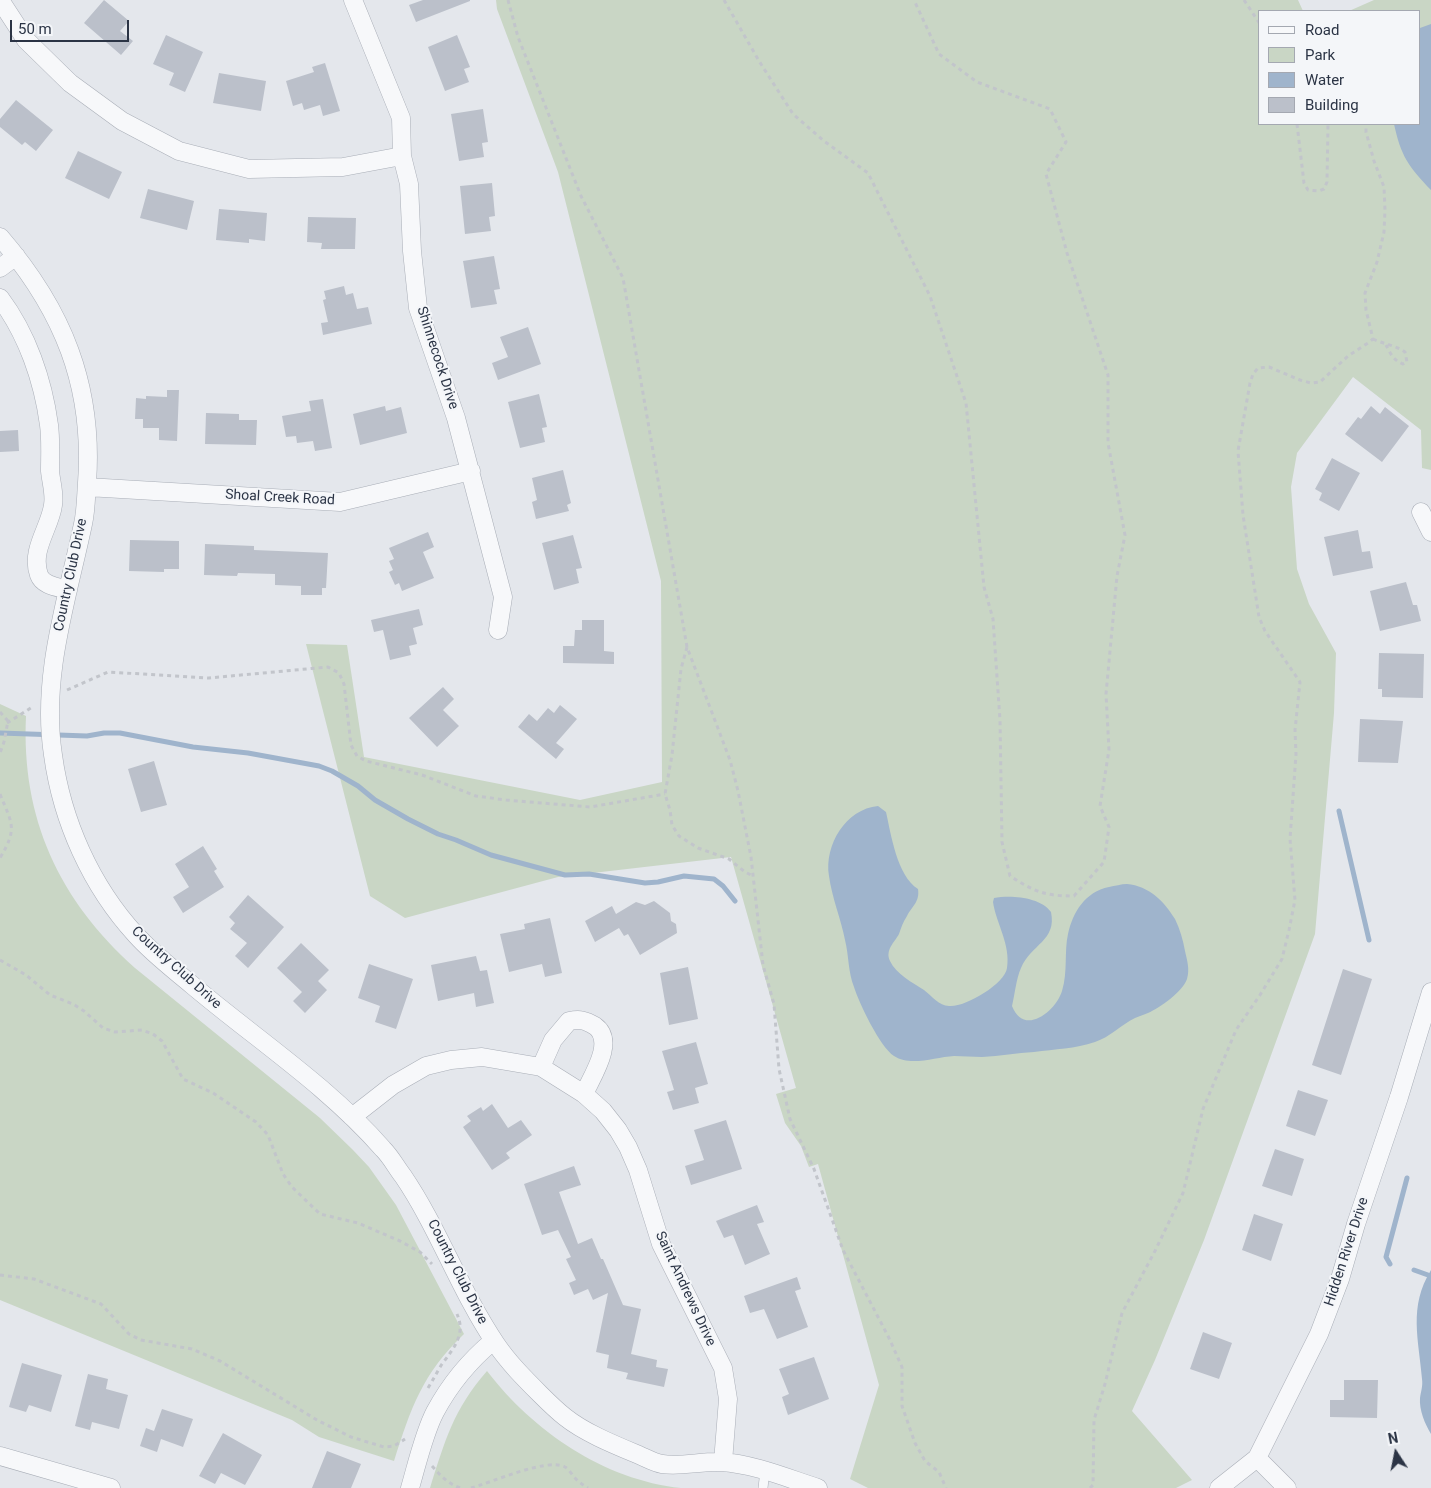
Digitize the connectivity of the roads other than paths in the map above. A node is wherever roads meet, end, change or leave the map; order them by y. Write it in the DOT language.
graph roads {
  1 [pos="0,0"];
  2 [pos="352,0"];
  3 [pos="402,156"];
  4 [pos="0,238"];
  5 [pos="16,256"];
  6 [pos="0,268"];
  7 [pos="0,298"];
  8 [pos="471,471"];
  9 [pos="87,487"];
  10 [pos="1421,512"];
  11 [pos="1431,532"];
  12 [pos="68,590"];
  13 [pos="498,630"];
  14 [pos="1431,992"];
  15 [pos="541,1067"];
  16 [pos="584,1094"];
  17 [pos="352,1117"];
  18 [pos="493,1341"];
  19 [pos="0,1456"];
  20 [pos="1257,1458"];
  21 [pos="723,1462"];
  22 [pos="764,1470"];
  23 [pos="111,1488"];
  24 [pos="410,1488"];
  25 [pos="763,1488"];
  26 [pos="818,1488"];
  27 [pos="1219,1488"];
  28 [pos="1287,1488"];
  1 -- 3 [label="street"];
  2 -- 3 [label="street, Shinnecock Drive"];
  3 -- 8 [label="street, Shinnecock Drive"];
  4 -- 5 [label="street, Country Club Drive"];
  5 -- 6 [label="street"];
  5 -- 9 [label="street, Country Club Drive"];
  7 -- 12 [label="street"];
  8 -- 9 [label="street, Shoal Creek Road"];
  8 -- 13 [label="street, Shinnecock Drive"];
  9 -- 12 [label="street, Country Club Drive"];
  10 -- 11 [label="street"];
  12 -- 17 [label="street, Country Club Drive"];
  14 -- 20 [label="street, Hidden River Drive"];
  15 -- 16 [label="street, Saint Andrews Drive"];
  15 -- 16 [label="street"];
  15 -- 17 [label="street, Saint Andrews Drive"];
  16 -- 21 [label="street, Saint Andrews Drive"];
  17 -- 18 [label="street, Country Club Drive"];
  18 -- 21 [label="street, Country Club Drive"];
  18 -- 24 [label="street, Country Club Drive"];
  19 -- 23 [label="street"];
  20 -- 27 [label="street, Hidden River Drive"];
  20 -- 28 [label="street"];
  21 -- 22 [label="street, Country Club Drive"];
  22 -- 25 [label="lane"];
  22 -- 26 [label="street, Country Club Drive"];
}
